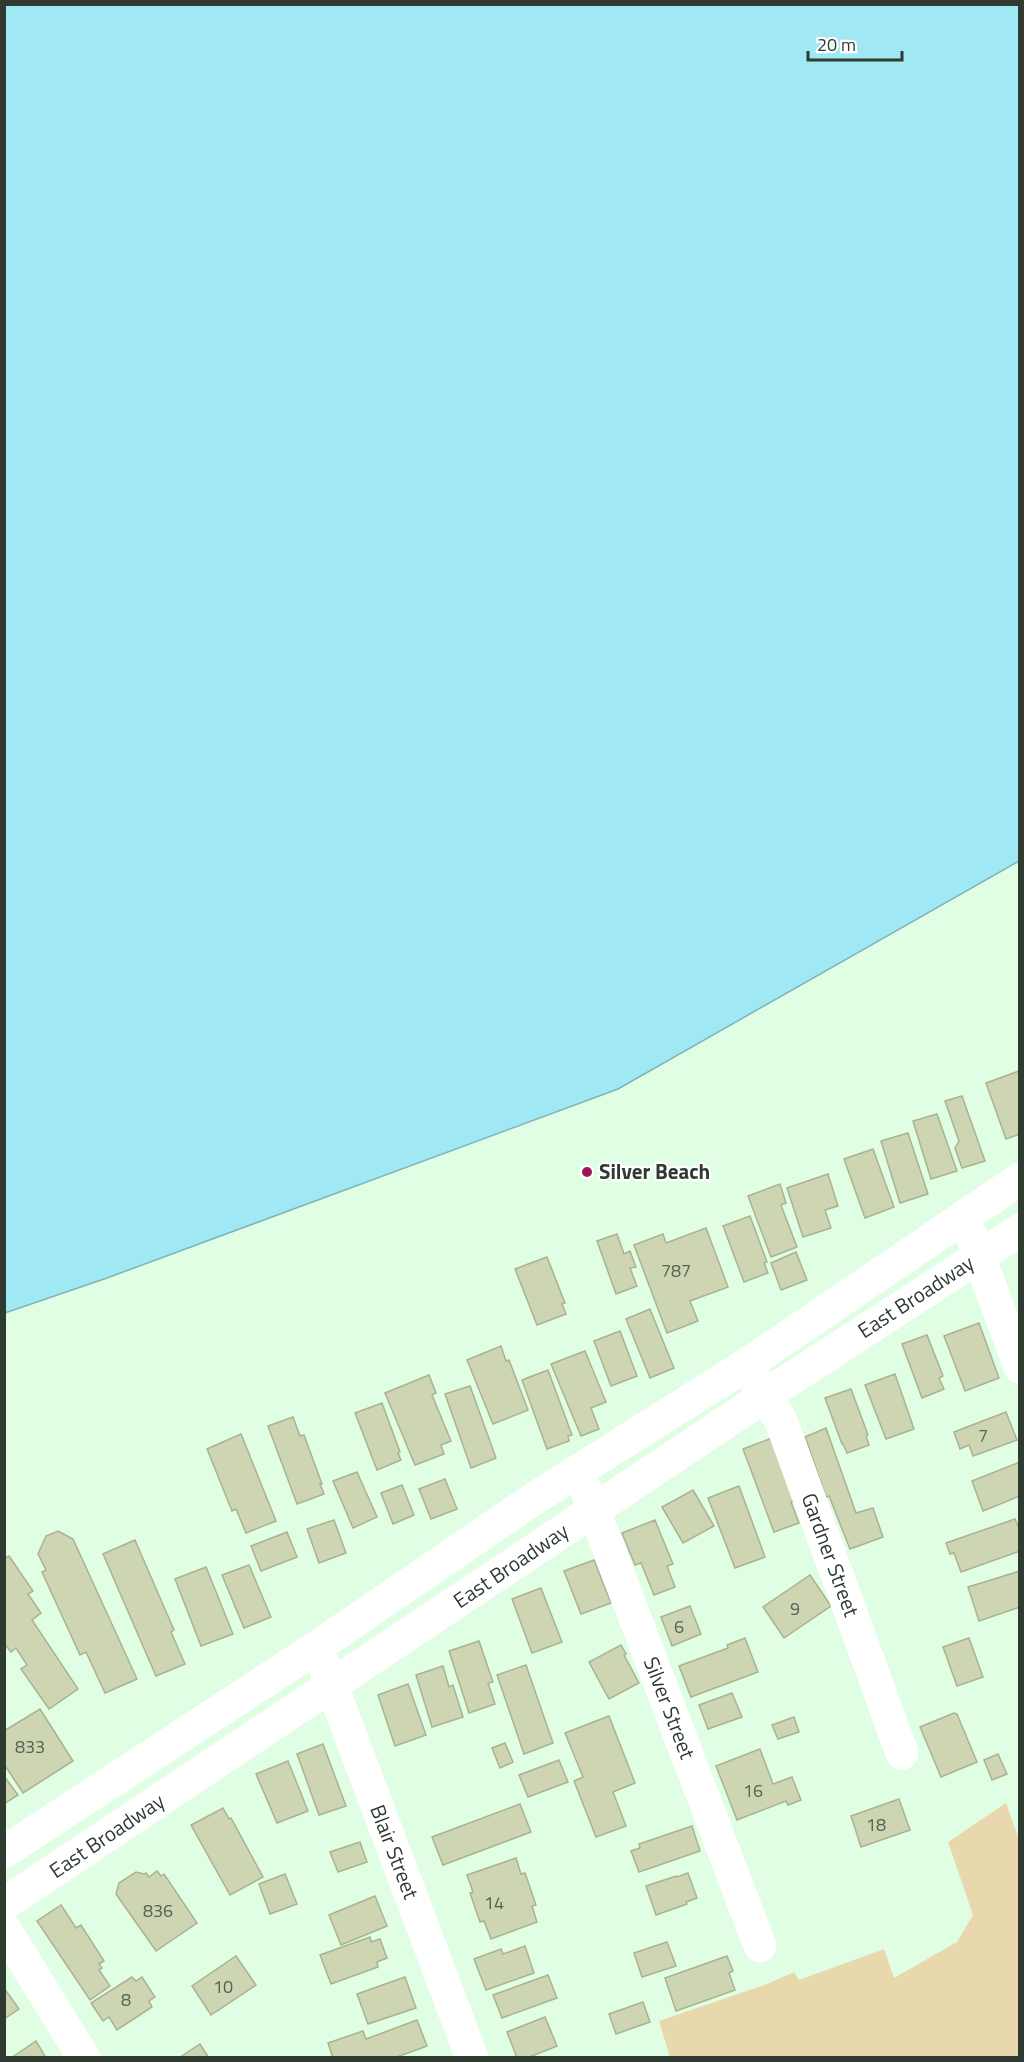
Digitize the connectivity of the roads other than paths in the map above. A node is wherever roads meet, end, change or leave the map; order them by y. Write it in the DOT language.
graph roads {
  1 [pos="1020,1179"];
  2 [pos="964,1215"];
  3 [pos="1020,1230"];
  4 [pos="979,1257"];
  5 [pos="746,1365"];
  6 [pos="1020,1367"];
  7 [pos="765,1396"];
  8 [pos="579,1470"];
  9 [pos="594,1510"];
  10 [pos="317,1647"];
  11 [pos="331,1685"];
  12 [pos="903,1753"];
  13 [pos="4,1852"];
  14 [pos="4,1904"];
  15 [pos="4,1928"];
  16 [pos="760,1946"];
  17 [pos="84,2058"];
  18 [pos="472,2058"];
  1 -- 2 [label="street, East Broadway"];
  2 -- 4 [label="street"];
  2 -- 5 [label="street, East Broadway"];
  3 -- 4 [label="street, East Broadway"];
  4 -- 6 [label="street"];
  4 -- 7 [label="street, East Broadway"];
  5 -- 7 [label="street, Gardner Street"];
  5 -- 8 [label="street, East Broadway"];
  7 -- 9 [label="street, East Broadway"];
  7 -- 12 [label="street, Gardner Street"];
  8 -- 9 [label="street, Silver Street"];
  8 -- 10 [label="street, East Broadway"];
  9 -- 11 [label="street, East Broadway"];
  9 -- 16 [label="street, Silver Street"];
  10 -- 11 [label="street, Blair Street"];
  10 -- 13 [label="street, East Broadway"];
  11 -- 14 [label="street, East Broadway"];
  11 -- 18 [label="street, Blair Street"];
  15 -- 17 [label="street"];
}
